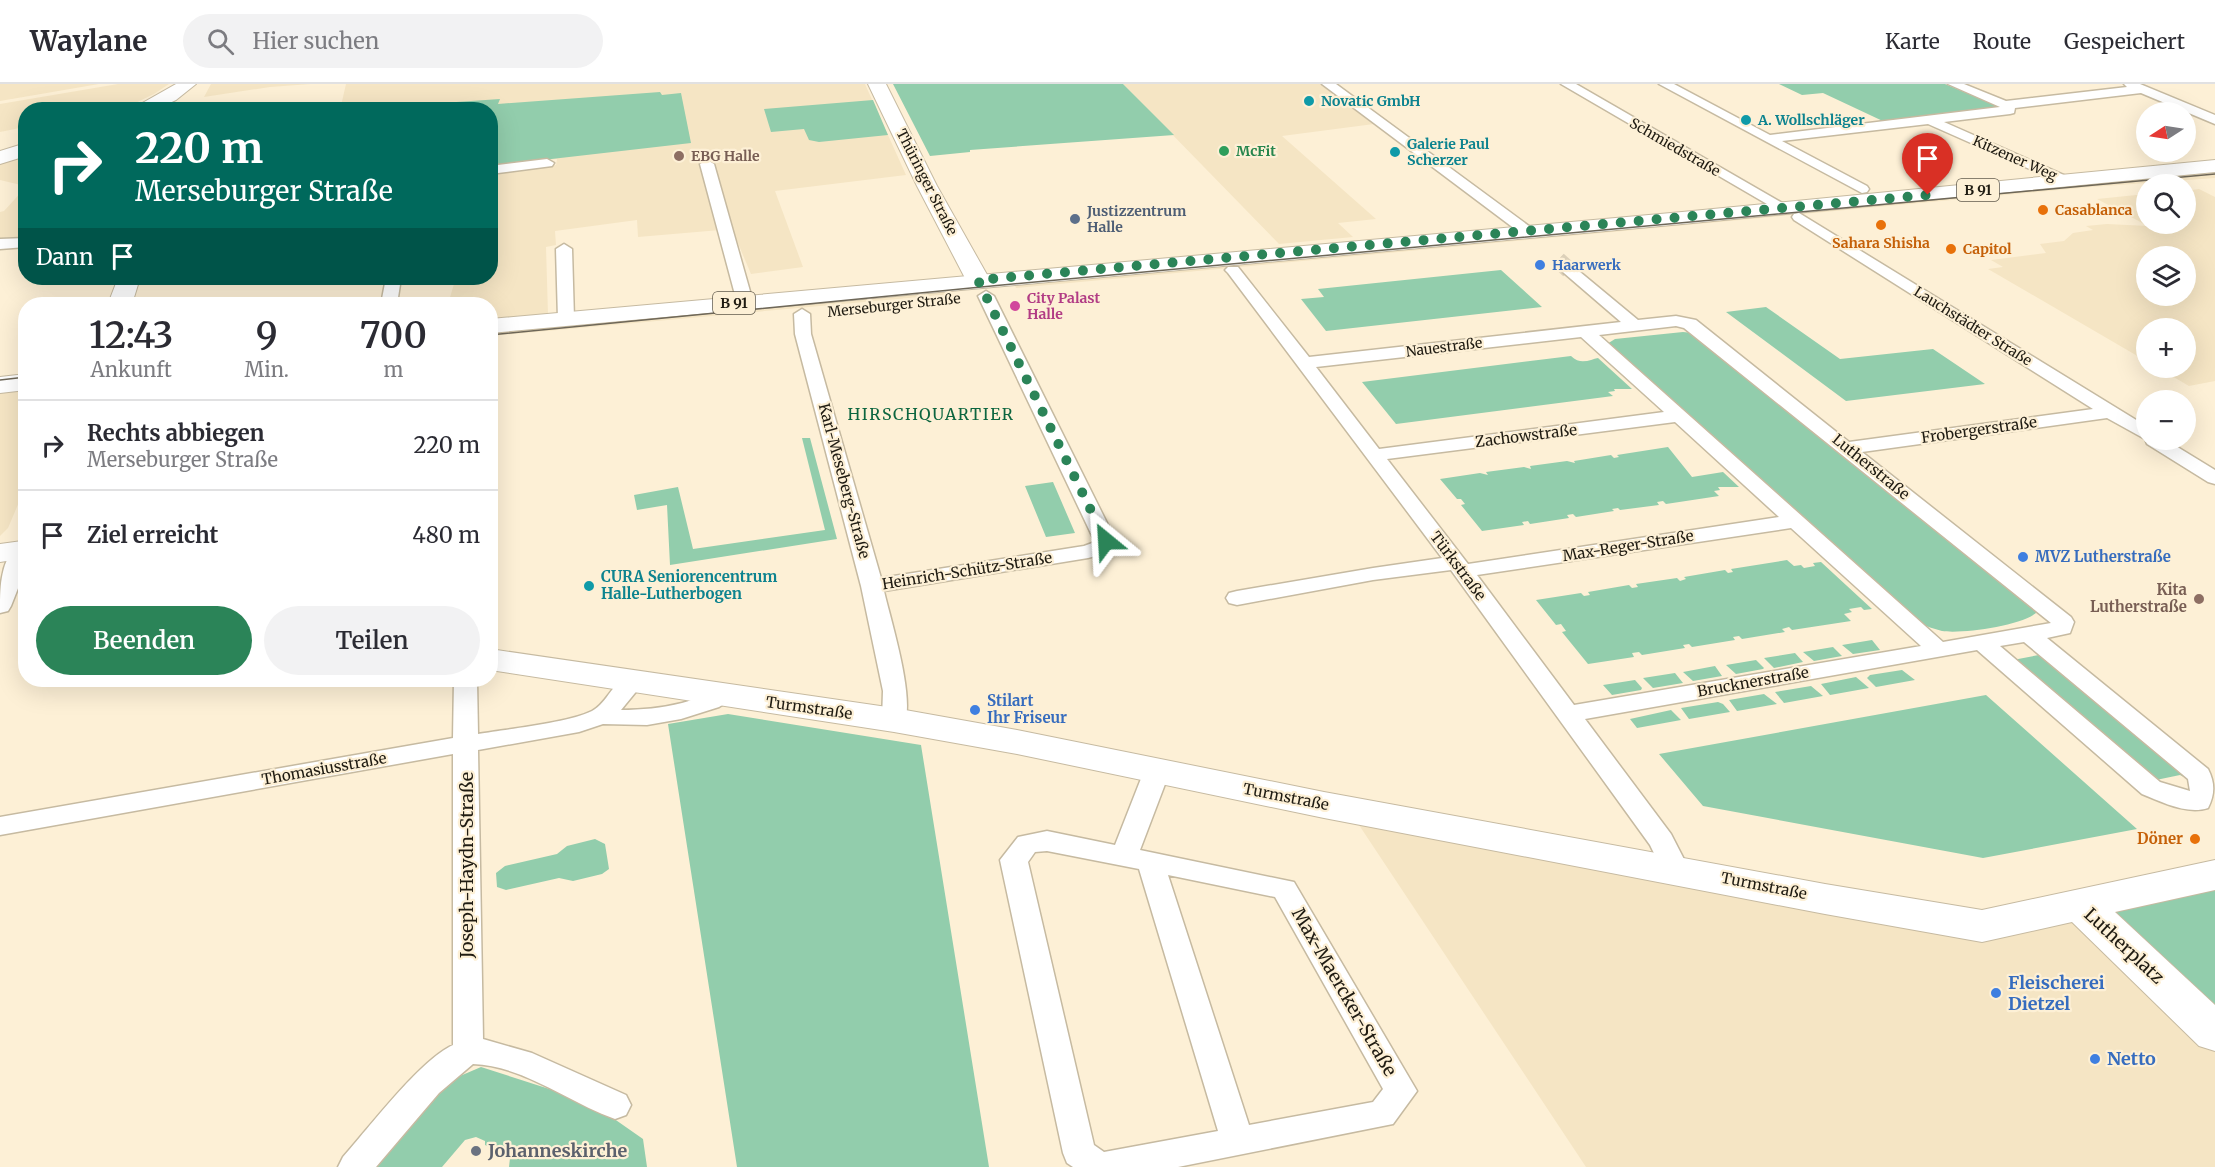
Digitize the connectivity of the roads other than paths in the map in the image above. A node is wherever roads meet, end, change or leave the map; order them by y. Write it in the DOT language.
graph roads {
  1 [pos="187,84"];
  2 [pos="877,84"];
  3 [pos="1328,84"];
  4 [pos="1567,84"];
  5 [pos="1665,84"];
  6 [pos="1954,84"];
  7 [pos="2130,84"];
  8 [pos="2143,89"];
  9 [pos="164,99"];
  10 [pos="157,102"];
  11 [pos="176,102"];
  12 [pos="2005,105"];
  13 [pos="1930,120"];
  14 [pos="2215,120"];
  15 [pos="1768,139"];
  16 [pos="18,152"];
  17 [pos="0,158"];
  18 [pos="547,163"];
  19 [pos="707,164"];
  20 [pos="2215,166"];
  21 [pos="498,169"];
  22 [pos="2215,181"];
  23 [pos="2068,182"];
  24 [pos="2196,182"];
  25 [pos="2136,186"];
  26 [pos="1862,189"];
  27 [pos="1792,212"];
  28 [pos="1528,231"];
  29 [pos="18,243"];
  30 [pos="0,244"];
  31 [pos="564,249"];
  32 [pos="1569,270"];
  33 [pos="1236,274"];
  34 [pos="982,288"];
  35 [pos="745,302"];
  36 [pos="802,314"];
  37 [pos="566,319"];
  38 [pos="498,325"];
  39 [pos="1635,326"];
  40 [pos="1585,331"];
  41 [pos="498,338"];
  42 [pos="1304,363"];
  43 [pos="18,371"];
  44 [pos="0,372"];
  45 [pos="18,383"];
  46 [pos="0,385"];
  47 [pos="2110,412"];
  48 [pos="1678,416"];
  49 [pos="2136,428"];
  50 [pos="1847,448"];
  51 [pos="2170,450"];
  52 [pos="1374,455"];
  53 [pos="2215,478"];
  54 [pos="1794,521"];
  55 [pos="18,552"];
  56 [pos="1460,567"];
  57 [pos="872,586"];
  58 [pos="1237,598"];
  59 [pos="0,606"];
  60 [pos="2029,634"];
  61 [pos="1982,642"];
  62 [pos="1939,650"];
  63 [pos="498,660"];
  64 [pos="632,682"];
  65 [pos="465,687"];
  66 [pos="722,695"];
  67 [pos="1567,714"];
  68 [pos="602,716"];
  69 [pos="894,720"];
  70 [pos="466,744"];
  71 [pos="1157,771"];
  72 [pos="2207,808"];
  73 [pos="0,826"];
  74 [pos="1137,859"];
  75 [pos="1675,869"];
  76 [pos="2215,875"];
  77 [pos="2080,905"];
  78 [pos="2215,1034"];
  79 [pos="468,1051"];
  80 [pos="615,1105"];
  81 [pos="1238,1142"];
  82 [pos="355,1167"];
  83 [pos="1100,1167"];
  1 -- 9 [label="main road"];
  2 -- 34 [label="main road, Thüringer Straße"];
  3 -- 28 [label="street"];
  4 -- 27 [label="street, Schmiedstraße"];
  5 -- 15 [label="street"];
  6 -- 12 [label="street"];
  7 -- 8 [label="street"];
  8 -- 12 [label="street"];
  8 -- 14 [label="street"];
  9 -- 10 [label="main road"];
  9 -- 11 [label="main road"];
  12 -- 13 [label="street"];
  13 -- 15 [label="street"];
  13 -- 23 [label="street, Kitzener Weg"];
  15 -- 26 [label="street"];
  16 -- 17 [label="main road"];
  18 -- 21 [label="street"];
  19 -- 35 [label="street"];
  20 -- 23 [label="main road, Merseburger Straße / B 91"];
  22 -- 24 [label="main road"];
  23 -- 27 [label="main road, Merseburger Straße / B 91"];
  25 -- 27 [label="main road, Merseburger Straße / B 91"];
  27 -- 28 [label="main road, Merseburger Straße / B 91"];
  27 -- 33 [label="main road, Merseburger Straße / B 91"];
  27 -- 47 [label="street, Lauchstädter Straße"];
  28 -- 34 [label="main road, Merseburger Straße / B 91"];
  29 -- 30 [label="street"];
  31 -- 37 [label="street"];
  32 -- 39 [label="street"];
  33 -- 34 [label="main road, Merseburger Straße / B 91"];
  33 -- 42 [label="street, Türkstraße"];
  34 -- 35 [label="main road, Merseburger Straße / B 91"];
  34 -- 36 [label="main road, Merseburger Straße / B 91"];
  34 -- 57 [label="street, Heinrich-Schütz-Straße"];
  35 -- 37 [label="main road, Merseburger Straße / B 91"];
  36 -- 41 [label="main road, Merseburger Straße / B 91"];
  36 -- 57 [label="street, Karl-Meseberg-Straße"];
  37 -- 38 [label="main road, Merseburger Straße / B 91"];
  39 -- 40 [label="street, Lutherstraße"];
  39 -- 50 [label="street, Lutherstraße"];
  40 -- 42 [label="street, Nauestraße"];
  40 -- 48 [label="street"];
  42 -- 52 [label="street, Türkstraße"];
  43 -- 44 [label="main road"];
  45 -- 46 [label="main road"];
  47 -- 49 [label="street, Lauchstädter Straße"];
  47 -- 50 [label="street, Frobergerstraße"];
  48 -- 52 [label="street, Zachowstraße"];
  48 -- 54 [label="street"];
  50 -- 60 [label="street, Lutherstraße"];
  51 -- 53 [label="street"];
  52 -- 56 [label="street, Türkstraße"];
  54 -- 56 [label="street, Max-Reger-Straße"];
  54 -- 62 [label="street"];
  55 -- 59 [label="street"];
  56 -- 58 [label="street, Max-Reger-Straße"];
  56 -- 67 [label="street, Türkstraße"];
  57 -- 69 [label="street, Karl-Meseberg-Straße"];
  60 -- 61 [label="street, Lutherstraße"];
  60 -- 72 [label="street"];
  61 -- 62 [label="street, Lutherstraße"];
  61 -- 72 [label="street"];
  62 -- 67 [label="street, Brucknerstraße"];
  63 -- 64 [label="main road, Turmstraße"];
  64 -- 66 [label="main road, Turmstraße"];
  64 -- 68 [label="street, Thomasiusstraße"];
  65 -- 70 [label="street, Joseph-Haydn-Straße"];
  66 -- 68 [label="street"];
  66 -- 69 [label="main road, Turmstraße"];
  67 -- 75 [label="street, Türkstraße"];
  68 -- 70 [label="street, Thomasiusstraße"];
  69 -- 71 [label="main road, Turmstraße"];
  70 -- 73 [label="street, Thomasiusstraße"];
  70 -- 79 [label="street, Joseph-Haydn-Straße"];
  71 -- 74 [label="street"];
  71 -- 75 [label="main road, Turmstraße"];
  74 -- 81 [label="street"];
  74 -- 81 [label="street, Max-Maercker-Straße"];
  74 -- 83 [label="street, Max-Maercker-Straße"];
  75 -- 77 [label="main road, Turmstraße"];
  76 -- 77 [label="main road, Lutherplatz"];
  77 -- 78 [label="main road, Lutherplatz"];
  79 -- 80 [label="street"];
  79 -- 82 [label="street"];
  81 -- 83 [label="street, Max-Maercker-Straße"];
}
